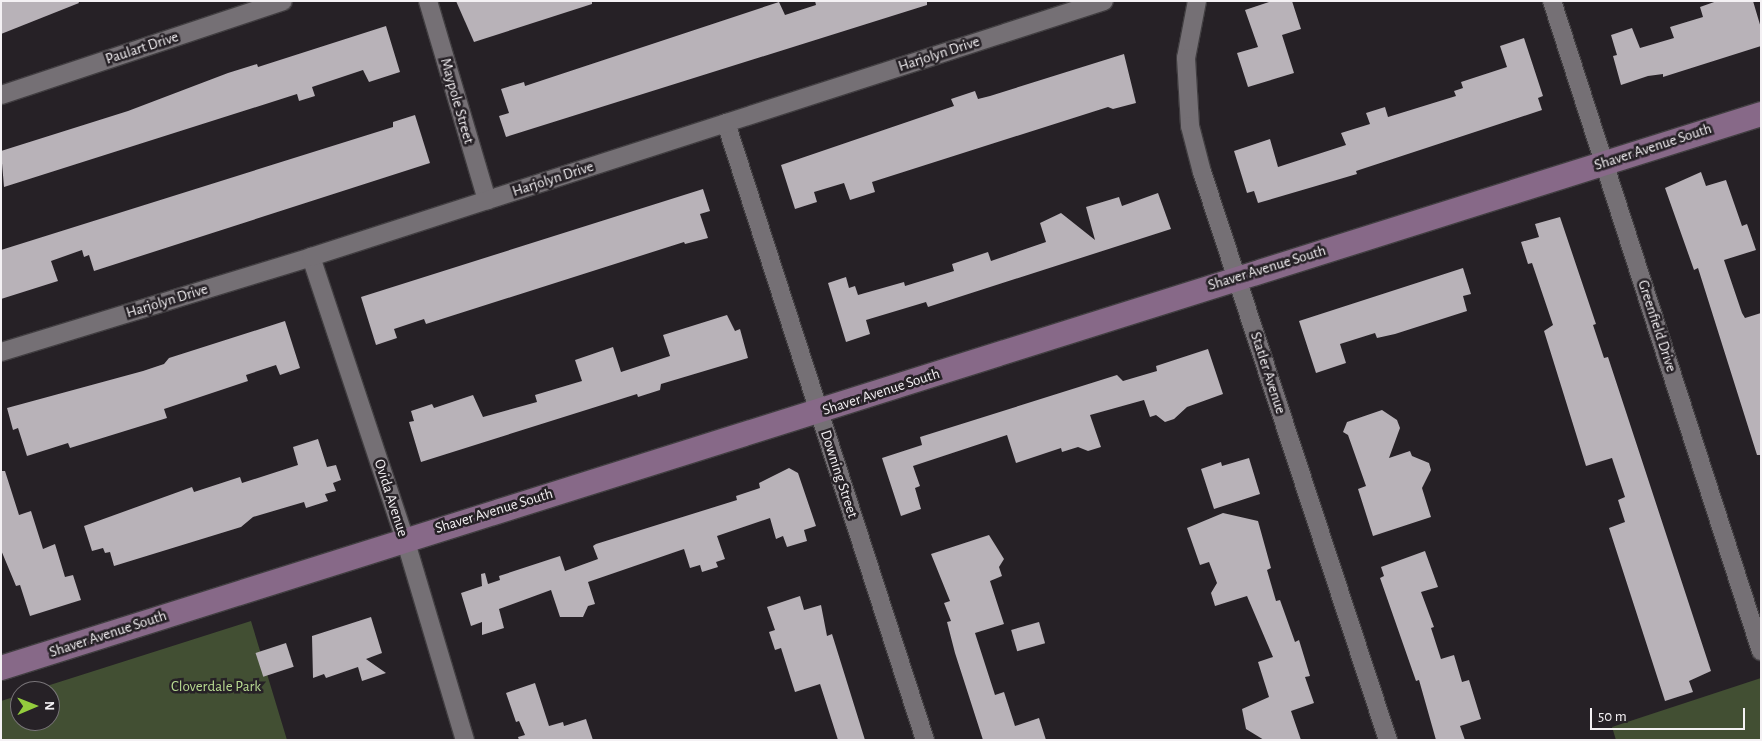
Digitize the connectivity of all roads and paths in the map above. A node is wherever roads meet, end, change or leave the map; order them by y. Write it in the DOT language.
graph roads {
  1 [pos="284,1"];
  2 [pos="428,1"];
  3 [pos="1104,1"];
  4 [pos="1197,1"];
  5 [pos="1552,1"];
  6 [pos="1,95"];
  7 [pos="1761,114"];
  8 [pos="726,123"];
  9 [pos="1604,164"];
  10 [pos="487,200"];
  11 [pos="311,257"];
  12 [pos="1238,277"];
  13 [pos="1,352"];
  14 [pos="819,412"];
  15 [pos="404,539"];
  16 [pos="1761,651"];
  17 [pos="1,668"];
  18 [pos="465,740"];
  19 [pos="924,740"];
  20 [pos="1388,740"];
  1 -- 6 [label="street, Paulart Drive"];
  2 -- 10 [label="street, Maypole Street"];
  3 -- 8 [label="street, Harjolyn Drive"];
  4 -- 12 [label="street, Statler Avenue"];
  5 -- 9 [label="street, Greenfield Drive"];
  7 -- 9 [label="street, Shaver Avenue South"];
  8 -- 10 [label="street, Harjolyn Drive"];
  8 -- 14 [label="street, Downing Street"];
  9 -- 12 [label="street, Shaver Avenue South"];
  9 -- 16 [label="street, Greenfield Drive"];
  10 -- 11 [label="street, Harjolyn Drive"];
  11 -- 13 [label="street, Harjolyn Drive"];
  11 -- 15 [label="street, Ovida Avenue"];
  12 -- 14 [label="street, Shaver Avenue South"];
  12 -- 20 [label="street, Statler Avenue"];
  14 -- 15 [label="street, Shaver Avenue South"];
  14 -- 19 [label="street, Downing Street"];
  15 -- 17 [label="street, Shaver Avenue South"];
  15 -- 18 [label="street, Ovida Avenue"];
}
